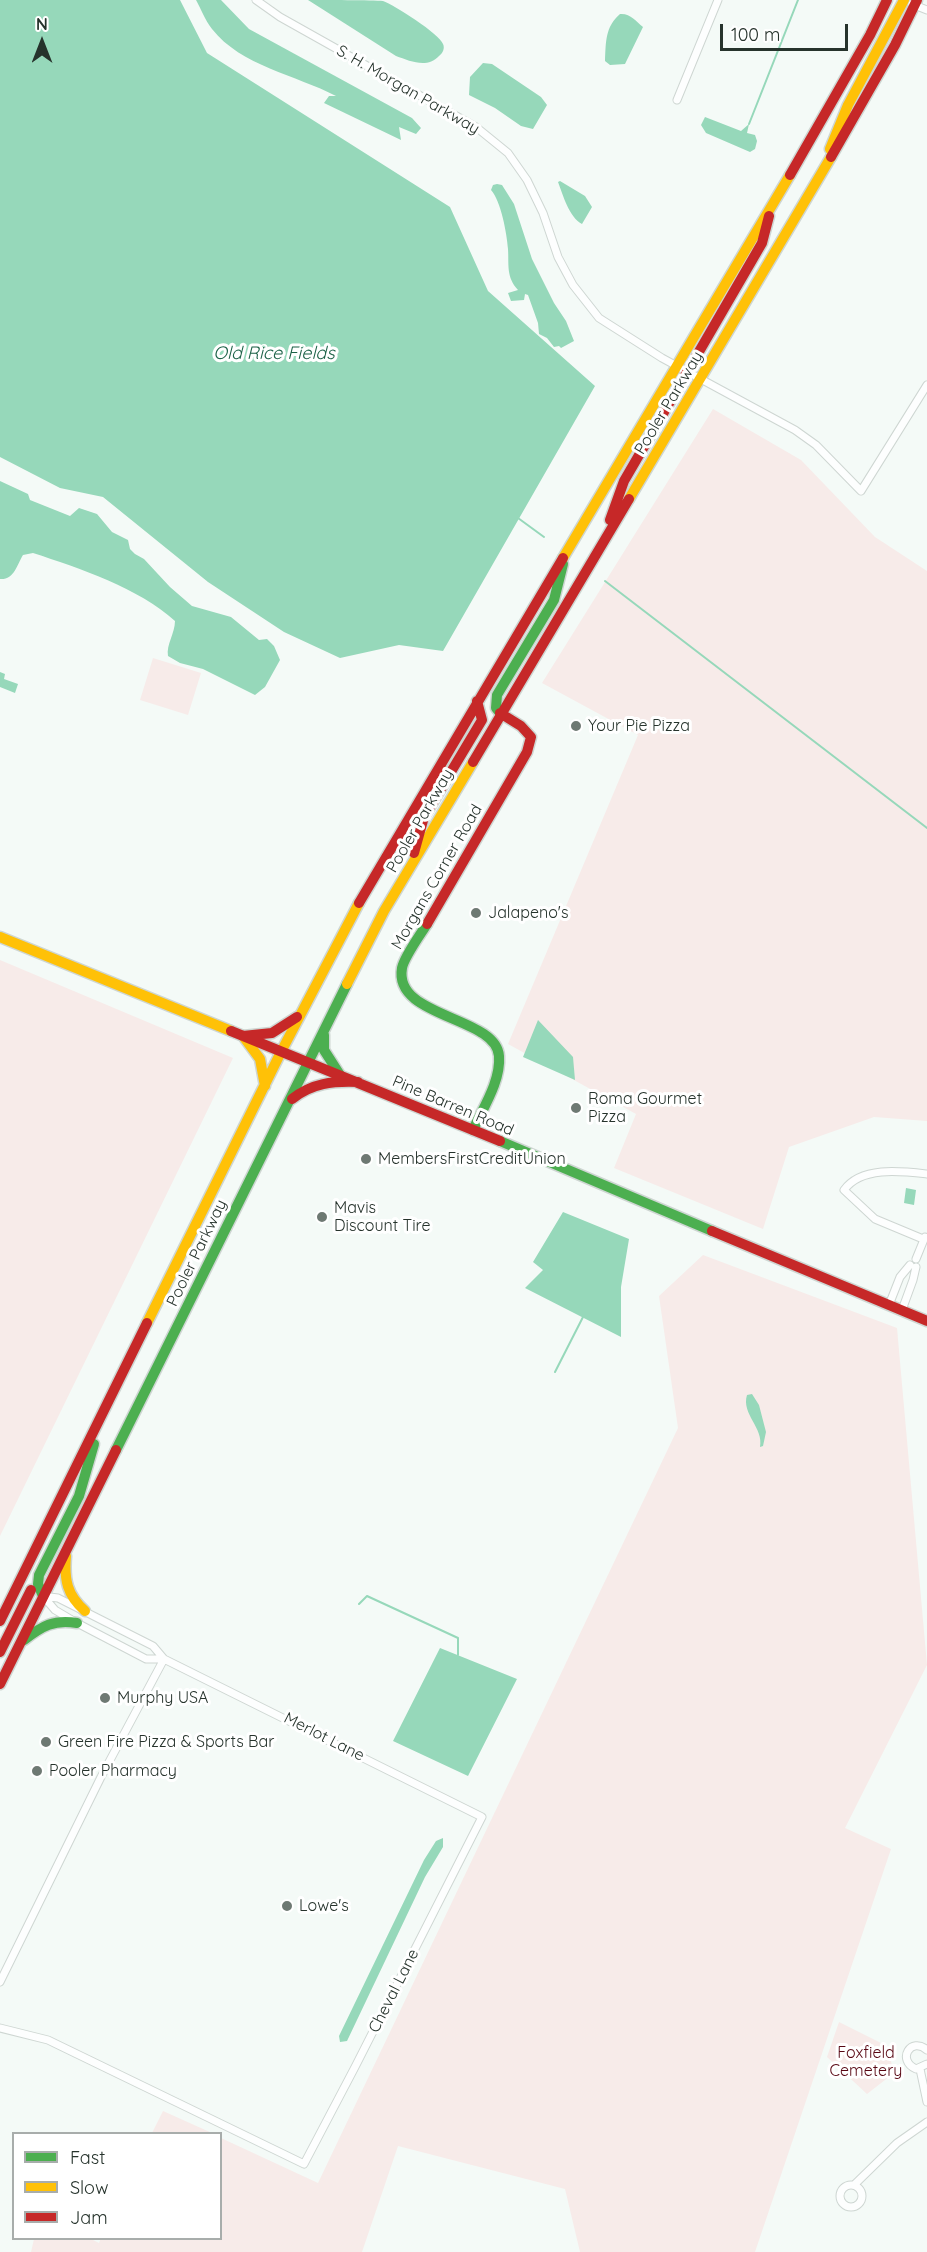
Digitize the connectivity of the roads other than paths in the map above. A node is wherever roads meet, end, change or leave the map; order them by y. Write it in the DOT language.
graph roads {
  1 [pos="256,0"];
  2 [pos="718,0"];
  3 [pos="887,0"];
  4 [pos="910,1"];
  5 [pos="927,10"];
  6 [pos="677,100"];
  7 [pos="773,202"];
  8 [pos="676,365"];
  9 [pos="687,372"];
  10 [pos="701,380"];
  11 [pos="927,385"];
  12 [pos="603,541"];
  13 [pos="566,552"];
  14 [pos="477,701"];
  15 [pos="501,714"];
  16 [pos="410,868"];
  17 [pos="0,937"];
  18 [pos="301,1013"];
  19 [pos="326,1026"];
  20 [pos="243,1036"];
  21 [pos="281,1052"];
  22 [pos="307,1062"];
  23 [pos="340,1075"];
  24 [pos="358,1082"];
  25 [pos="265,1087"];
  26 [pos="287,1103"];
  27 [pos="473,1130"];
  28 [pos="927,1174"];
  29 [pos="925,1238"];
  30 [pos="914,1264"];
  31 [pos="889,1305"];
  32 [pos="902,1310"];
  33 [pos="927,1321"];
  34 [pos="102,1416"];
  35 [pos="67,1548"];
  36 [pos="19,1584"];
  37 [pos="31,1590"];
  38 [pos="43,1596"];
  39 [pos="85,1611"];
  40 [pos="0,1622"];
  41 [pos="77,1623"];
  42 [pos="20,1645"];
  43 [pos="0,1652"];
  44 [pos="164,1659"];
  45 [pos="0,1684"];
  46 [pos="482,1817"];
  47 [pos="0,1982"];
  48 [pos="0,2028"];
  49 [pos="927,2050"];
  50 [pos="927,2064"];
  51 [pos="920,2069"];
  52 [pos="927,2102"];
  53 [pos="927,2122"];
  54 [pos="854,2185"];
  1 -- 8 [label="street, S. H. Morgan Parkway"];
  2 -- 6 [label="street"];
  3 -- 7 [label="main road, Pooler Parkway"];
  4 -- 5 [label="street"];
  4 -- 10 [label="main road, Pooler Parkway"];
  7 -- 8 [label="main road, Pooler Parkway"];
  7 -- 9 [label="main road"];
  8 -- 9 [label="street, S. H. Morgan Parkway"];
  8 -- 13 [label="main road, Pooler Parkway"];
  9 -- 10 [label="street, S. H. Morgan Parkway"];
  9 -- 12 [label="main road"];
  10 -- 11 [label="street, S. H. Morgan Parkway"];
  10 -- 12 [label="main road, Pooler Parkway"];
  12 -- 15 [label="main road, Pooler Parkway"];
  13 -- 14 [label="main road, Pooler Parkway"];
  13 -- 15 [label="main road"];
  14 -- 16 [label="main road"];
  14 -- 18 [label="main road, Pooler Parkway"];
  15 -- 16 [label="main road, Pooler Parkway"];
  15 -- 27 [label="main road, Morgans Corner Road"];
  16 -- 19 [label="main road, Pooler Parkway"];
  17 -- 20 [label="main road, Pine Barren Road"];
  18 -- 20 [label="main road"];
  18 -- 21 [label="main road, Pooler Parkway"];
  19 -- 22 [label="main road, Pooler Parkway"];
  19 -- 23 [label="main road"];
  20 -- 21 [label="main road, Pine Barren Road"];
  20 -- 25 [label="main road"];
  21 -- 22 [label="main road, Pine Barren Road"];
  21 -- 25 [label="main road, Pooler Parkway"];
  22 -- 23 [label="main road, Pine Barren Road"];
  22 -- 26 [label="main road, Pooler Parkway"];
  23 -- 24 [label="main road, Pine Barren Road"];
  24 -- 26 [label="main road"];
  24 -- 27 [label="main road, Pine Barren Road"];
  25 -- 34 [label="main road, Pooler Parkway"];
  26 -- 35 [label="main road, Pooler Parkway"];
  27 -- 31 [label="main road, Pine Barren Road"];
  28 -- 29 [label="street"];
  29 -- 30 [label="street"];
  30 -- 31 [label="street"];
  30 -- 32 [label="street"];
  31 -- 32 [label="main road, Pine Barren Road"];
  32 -- 33 [label="main road, Pine Barren Road"];
  34 -- 36 [label="main road, Pooler Parkway"];
  34 -- 38 [label="main road"];
  35 -- 38 [label="main road, Pooler Parkway"];
  35 -- 39 [label="main road"];
  36 -- 37 [label="street, Merlot Lane"];
  36 -- 40 [label="main road, Pooler Parkway"];
  37 -- 38 [label="street, Merlot Lane"];
  37 -- 43 [label="main road"];
  38 -- 39 [label="street, Merlot Lane"];
  38 -- 41 [label="street, Merlot Lane"];
  38 -- 42 [label="main road, Pooler Parkway"];
  39 -- 44 [label="street, Merlot Lane"];
  41 -- 42 [label="main road"];
  41 -- 44 [label="street, Merlot Lane"];
  42 -- 45 [label="main road, Pooler Parkway"];
  44 -- 46 [label="street, Merlot Lane"];
  44 -- 47 [label="street"];
  46 -- 48 [label="street, Cheval Lane"];
  49 -- 51 [label="street"];
  50 -- 51 [label="street"];
  51 -- 52 [label="street"];
  53 -- 54 [label="street"];
}
